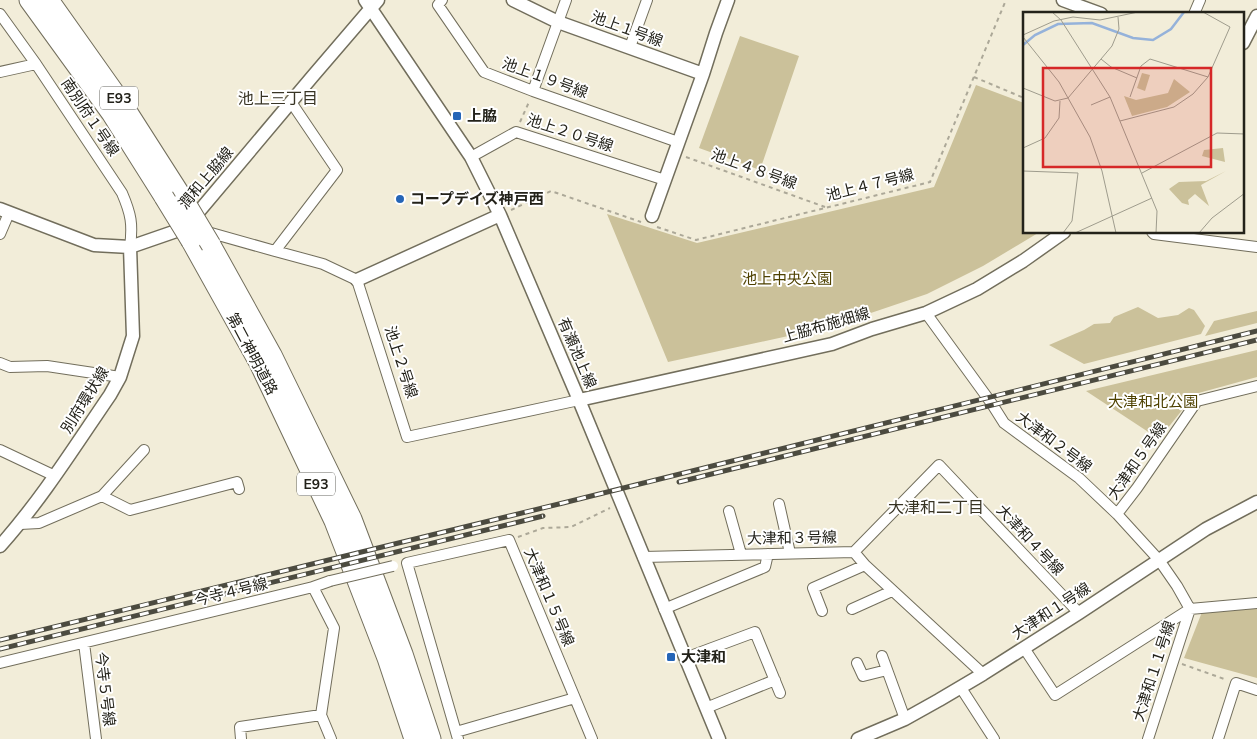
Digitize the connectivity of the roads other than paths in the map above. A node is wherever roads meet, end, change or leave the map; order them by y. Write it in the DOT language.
graph roads {
  1 [pos="29,0"];
  2 [pos="49,0"];
  3 [pos="442,0"];
  4 [pos="513,0"];
  5 [pos="566,0"];
  6 [pos="647,0"];
  7 [pos="728,0"];
  8 [pos="1063,0"];
  9 [pos="1200,0"];
  10 [pos="372,3"];
  11 [pos="1096,12"];
  12 [pos="1195,12"];
  13 [pos="0,14"];
  14 [pos="1257,16"];
  15 [pos="558,22"];
  16 [pos="1244,41"];
  17 [pos="630,47"];
  18 [pos="36,64"];
  19 [pos="0,72"];
  20 [pos="703,74"];
  21 [pos="533,91"];
  22 [pos="291,102"];
  23 [pos="676,147"];
  24 [pos="471,157"];
  25 [pos="665,180"];
  26 [pos="5,212"];
  27 [pos="500,215"];
  28 [pos="653,221"];
  29 [pos="0,234"];
  30 [pos="1061,234"];
  31 [pos="1154,234"];
  32 [pos="188,235"];
  33 [pos="1257,246"];
  34 [pos="130,247"];
  35 [pos="275,251"];
  36 [pos="357,280"];
  37 [pos="926,313"];
  38 [pos="0,363"];
  39 [pos="120,377"];
  40 [pos="1257,386"];
  41 [pos="579,400"];
  42 [pos="0,450"];
  43 [pos="144,450"];
  44 [pos="55,476"];
  45 [pos="239,489"];
  46 [pos="102,496"];
  47 [pos="1257,502"];
  48 [pos="779,504"];
  49 [pos="729,511"];
  50 [pos="1117,514"];
  51 [pos="20,524"];
  52 [pos="0,546"];
  53 [pos="854,552"];
  54 [pos="790,553"];
  55 [pos="740,554"];
  56 [pos="768,554"];
  57 [pos="643,556"];
  58 [pos="1159,560"];
  59 [pos="406,563"];
  60 [pos="865,565"];
  61 [pos="330,581"];
  62 [pos="313,587"];
  63 [pos="892,591"];
  64 [pos="1257,603"];
  65 [pos="664,608"];
  66 [pos="1190,609"];
  67 [pos="852,610"];
  68 [pos="822,612"];
  69 [pos="1079,614"];
  70 [pos="84,643"];
  71 [pos="1024,648"];
  72 [pos="882,656"];
  73 [pos="685,658"];
  74 [pos="0,663"];
  75 [pos="856,663"];
  76 [pos="887,670"];
  77 [pos="983,674"];
  78 [pos="775,680"];
  79 [pos="961,688"];
  80 [pos="1257,690"];
  81 [pos="780,693"];
  82 [pos="575,698"];
  83 [pos="706,708"];
  84 [pos="321,715"];
  85 [pos="905,719"];
  86 [pos="876,735"];
  87 [pos="458,736"];
  88 [pos="96,739"];
  89 [pos="241,739"];
  90 [pos="331,739"];
  91 [pos="414,739"];
  92 [pos="431,739"];
  93 [pos="592,739"];
  94 [pos="719,739"];
  95 [pos="858,739"];
  96 [pos="994,739"];
  97 [pos="1148,739"];
  98 [pos="1218,739"];
  1 -- 32 [label="highway, 第二神明道路 / E93, bridge"];
  2 -- 92 [label="highway, 第二神明道路 / E93, bridge"];
  3 -- 21 [label="street, 池上１９号線"];
  4 -- 15 [label="street, 池上１号線"];
  5 -- 15 [label="street"];
  6 -- 17 [label="street"];
  7 -- 20 [label="street"];
  8 -- 11 [label="street"];
  9 -- 12 [label="street"];
  10 -- 22 [label="street, 潤和上脇線"];
  10 -- 24 [label="street, 有瀬池上線"];
  13 -- 18 [label="street, 南別府１号線"];
  14 -- 16 [label="street"];
  15 -- 17 [label="street, 池上１号線"];
  15 -- 21 [label="street"];
  17 -- 20 [label="street, 池上１号線"];
  18 -- 19 [label="street"];
  18 -- 34 [label="street, 南別府１号線"];
  20 -- 23 [label="street"];
  21 -- 23 [label="street, 池上１９号線"];
  22 -- 32 [label="street, 潤和上脇線"];
  22 -- 35 [label="street"];
  23 -- 25 [label="street"];
  24 -- 25 [label="street, 池上２０号線"];
  24 -- 27 [label="street, 有瀬池上線"];
  25 -- 28 [label="street"];
  26 -- 29 [label="street"];
  26 -- 34 [label="street, 潤和上脇線"];
  27 -- 36 [label="street"];
  27 -- 41 [label="street, 有瀬池上線"];
  30 -- 37 [label="street, 上脇布施畑線"];
  31 -- 33 [label="street"];
  32 -- 34 [label="street, 潤和上脇線"];
  32 -- 35 [label="street"];
  32 -- 91 [label="highway, 第二神明道路 / E93"];
  34 -- 39 [label="street, 別府環状線"];
  35 -- 36 [label="street"];
  36 -- 41 [label="street, 池上２号線"];
  37 -- 41 [label="street, 上脇布施畑線"];
  37 -- 50 [label="street, 大津和２号線"];
  38 -- 39 [label="street"];
  39 -- 44 [label="street, 別府環状線"];
  40 -- 50 [label="street, 大津和５号線"];
  41 -- 57 [label="street, 有瀬池上線"];
  42 -- 44 [label="street"];
  43 -- 46 [label="street"];
  44 -- 51 [label="street, 別府環状線"];
  45 -- 46 [label="street"];
  46 -- 51 [label="street"];
  47 -- 58 [label="street, 大津和１号線"];
  48 -- 54 [label="street"];
  49 -- 55 [label="street"];
  50 -- 58 [label="street, 大津和２号線"];
  51 -- 52 [label="street, 別府環状線"];
  53 -- 54 [label="street, 大津和３号線"];
  53 -- 60 [label="street, 大津和３号線"];
  53 -- 69 [label="street, 大津和４号線"];
  54 -- 56 [label="street, 大津和３号線"];
  55 -- 56 [label="street, 大津和３号線"];
  55 -- 57 [label="street, 大津和３号線"];
  56 -- 65 [label="street"];
  57 -- 65 [label="street, 有瀬池上線"];
  58 -- 66 [label="street, 大津和１１号線"];
  58 -- 69 [label="street, 大津和１号線"];
  59 -- 61 [label="street, 大津和１５号線, bridge"];
  59 -- 82 [label="street, 大津和１５号線"];
  59 -- 87 [label="street"];
  60 -- 63 [label="street, 大津和３号線"];
  60 -- 68 [label="street"];
  61 -- 62 [label="street, 今寺４号線"];
  62 -- 70 [label="street, 今寺４号線"];
  62 -- 84 [label="street"];
  63 -- 67 [label="street"];
  63 -- 77 [label="street, 大津和３号線"];
  64 -- 66 [label="street"];
  65 -- 73 [label="street, 有瀬池上線"];
  66 -- 71 [label="street"];
  66 -- 97 [label="street, 大津和１１号線"];
  69 -- 71 [label="street, 大津和１号線"];
  70 -- 74 [label="street, 今寺４号線"];
  70 -- 88 [label="street, 今寺５号線"];
  71 -- 77 [label="street, 大津和１号線"];
  72 -- 76 [label="street"];
  73 -- 78 [label="street"];
  73 -- 83 [label="street, 有瀬池上線"];
  75 -- 76 [label="street"];
  76 -- 85 [label="street"];
  77 -- 79 [label="street, 大津和１号線"];
  78 -- 81 [label="street"];
  78 -- 83 [label="street"];
  79 -- 85 [label="street, 大津和１号線"];
  79 -- 96 [label="street"];
  80 -- 98 [label="street"];
  82 -- 87 [label="street"];
  82 -- 93 [label="street, 大津和１５号線"];
  83 -- 94 [label="street, 有瀬池上線"];
  84 -- 89 [label="street"];
  84 -- 90 [label="street"];
  85 -- 86 [label="street, 大津和１号線"];
  86 -- 95 [label="street, 大津和１号線"];
}
